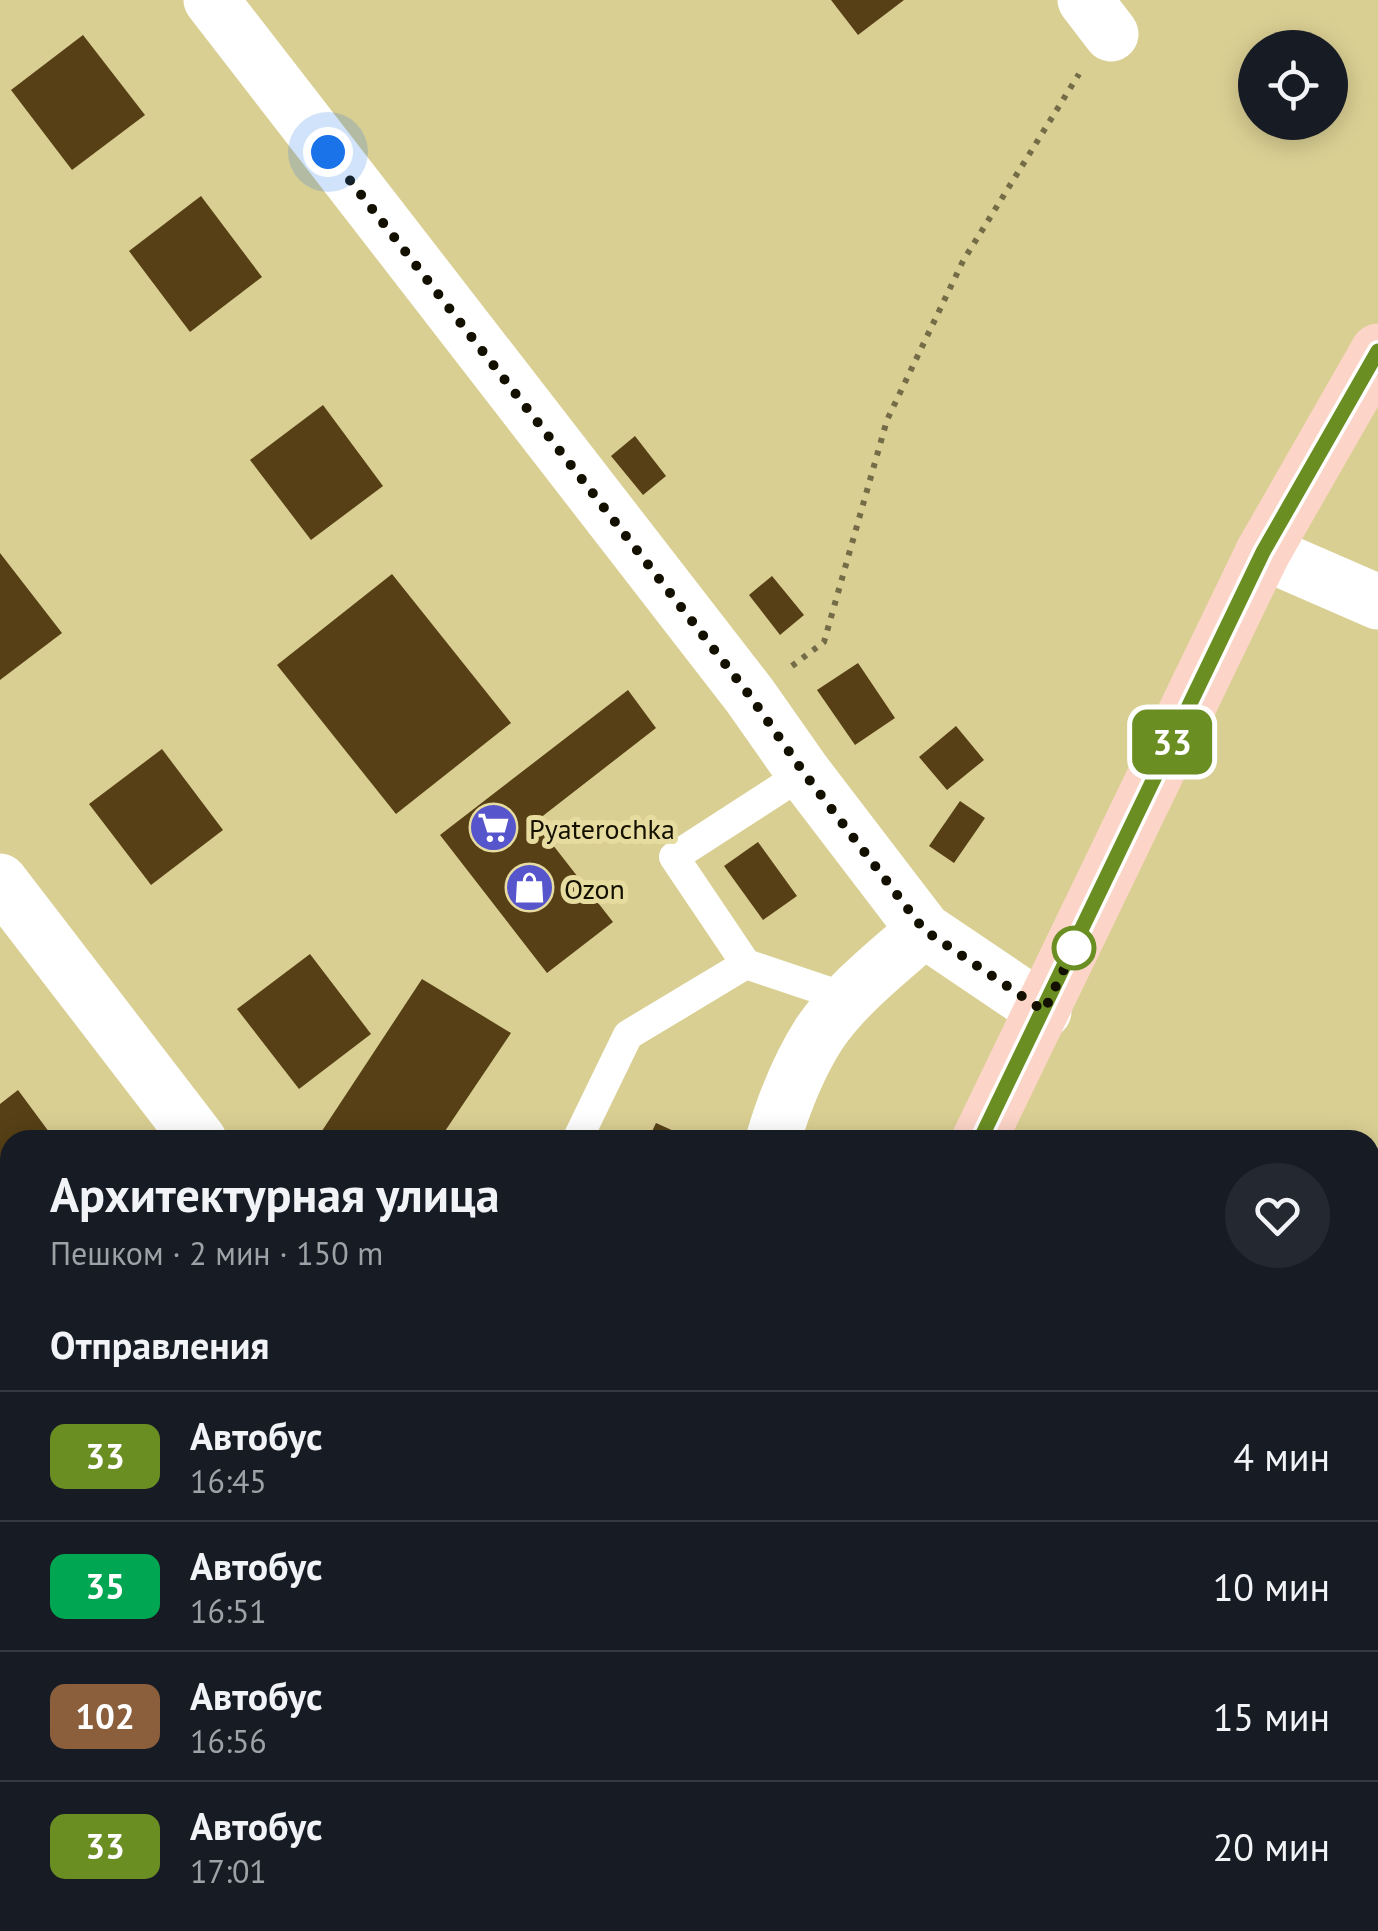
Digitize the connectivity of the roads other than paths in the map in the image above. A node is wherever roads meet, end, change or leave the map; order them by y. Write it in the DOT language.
graph roads {
  1 [pos="211,0"];
  2 [pos="1378,351"];
  3 [pos="1263,552"];
  4 [pos="1378,602"];
  5 [pos="804,773"];
  6 [pos="0,881"];
  7 [pos="924,930"];
  8 [pos="746,964"];
  9 [pos="850,999"];
  10 [pos="1044,1011"];
  11 [pos="191,1130"];
  12 [pos="582,1130"];
  13 [pos="776,1130"];
  14 [pos="985,1130"];
  1 -- 5 [label="street"];
  2 -- 3 [label="street"];
  3 -- 4 [label="street"];
  3 -- 10 [label="street"];
  5 -- 7 [label="street"];
  5 -- 8 [label="lane"];
  6 -- 11 [label="street"];
  7 -- 9 [label="street"];
  7 -- 10 [label="street"];
  8 -- 9 [label="lane"];
  8 -- 12 [label="lane"];
  9 -- 13 [label="street"];
  10 -- 14 [label="street"];
}
